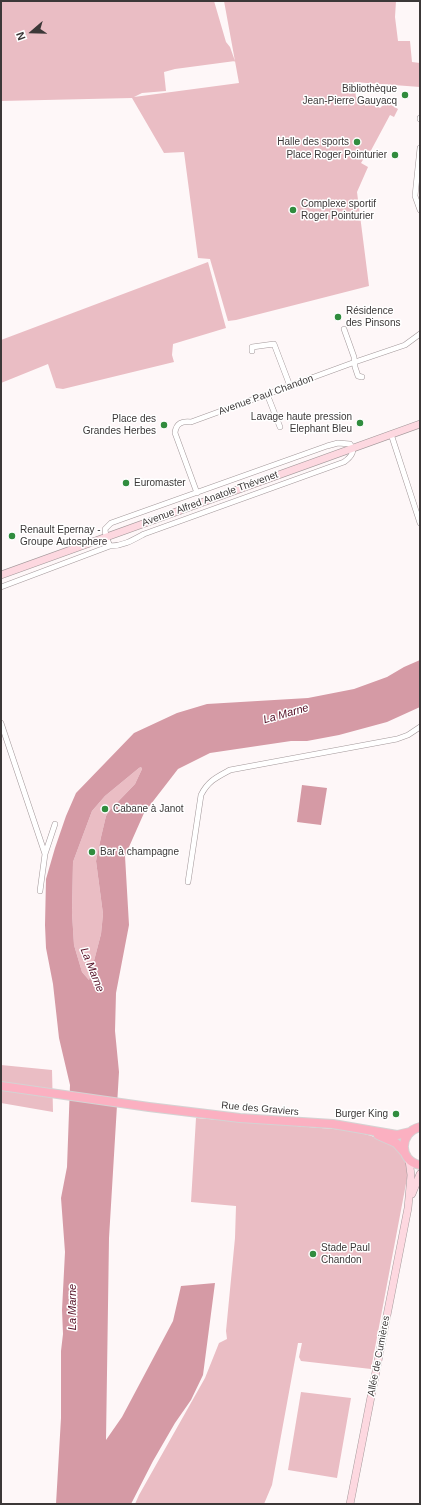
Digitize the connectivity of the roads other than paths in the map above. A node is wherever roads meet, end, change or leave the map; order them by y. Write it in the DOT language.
graph roads {
  1 [pos="420,148"];
  2 [pos="420,210"];
  3 [pos="344,329"];
  4 [pos="420,334"];
  5 [pos="252,351"];
  6 [pos="355,362"];
  7 [pos="362,377"];
  8 [pos="290,386"];
  9 [pos="267,394"];
  10 [pos="420,424"];
  11 [pos="280,427"];
  12 [pos="391,434"];
  13 [pos="353,447"];
  14 [pos="197,493"];
  15 [pos="420,524"];
  16 [pos="106,537"];
  17 [pos="110,546"];
  18 [pos="1,575"];
  19 [pos="1,587"];
  20 [pos="1,723"];
  21 [pos="420,727"];
  22 [pos="55,824"];
  23 [pos="45,854"];
  24 [pos="188,882"];
  25 [pos="40,891"];
  26 [pos="1,1086"];
  27 [pos="419,1127"];
  28 [pos="368,1130"];
  29 [pos="410,1132"];
  30 [pos="404,1152"];
  31 [pos="409,1160"];
  32 [pos="420,1165"];
  33 [pos="420,1174"];
  34 [pos="408,1208"];
  35 [pos="350,1504"];
  1 -- 2 [label="street"];
  3 -- 6 [label="street"];
  4 -- 6 [label="street, Avenue Paul Chandon"];
  5 -- 8 [label="street"];
  6 -- 7 [label="street"];
  6 -- 8 [label="street, Avenue Paul Chandon"];
  8 -- 9 [label="street, Avenue Paul Chandon"];
  9 -- 11 [label="street"];
  9 -- 14 [label="street, Avenue Paul Chandon"];
  10 -- 12 [label="main road, Avenue Alfred Anatole Thévenet"];
  12 -- 13 [label="main road, Avenue Alfred Anatole Thévenet"];
  12 -- 15 [label="street"];
  13 -- 14 [label="street"];
  13 -- 16 [label="main road, Avenue Alfred Anatole Thévenet"];
  13 -- 17 [label="street"];
  14 -- 16 [label="street"];
  16 -- 17 [label="street"];
  16 -- 18 [label="main road, Avenue Alfred Anatole Thévenet"];
  17 -- 19 [label="street"];
  20 -- 23 [label="street"];
  21 -- 24 [label="street"];
  22 -- 23 [label="street"];
  23 -- 25 [label="street"];
  26 -- 28 [label="main road, Rue des Graviers"];
  27 -- 29 [label="main road"];
  28 -- 29 [label="main road, Rue des Graviers"];
  28 -- 30 [label="main road, Rue des Graviers"];
  29 -- 30 [label="main road"];
  30 -- 31 [label="main road, Rue des Graviers"];
  31 -- 32 [label="main road"];
  31 -- 34 [label="main road, Allée de Cumières"];
  33 -- 34 [label="main road, Allée de Cumières"];
  34 -- 35 [label="main road, Allée de Cumières"];
}
